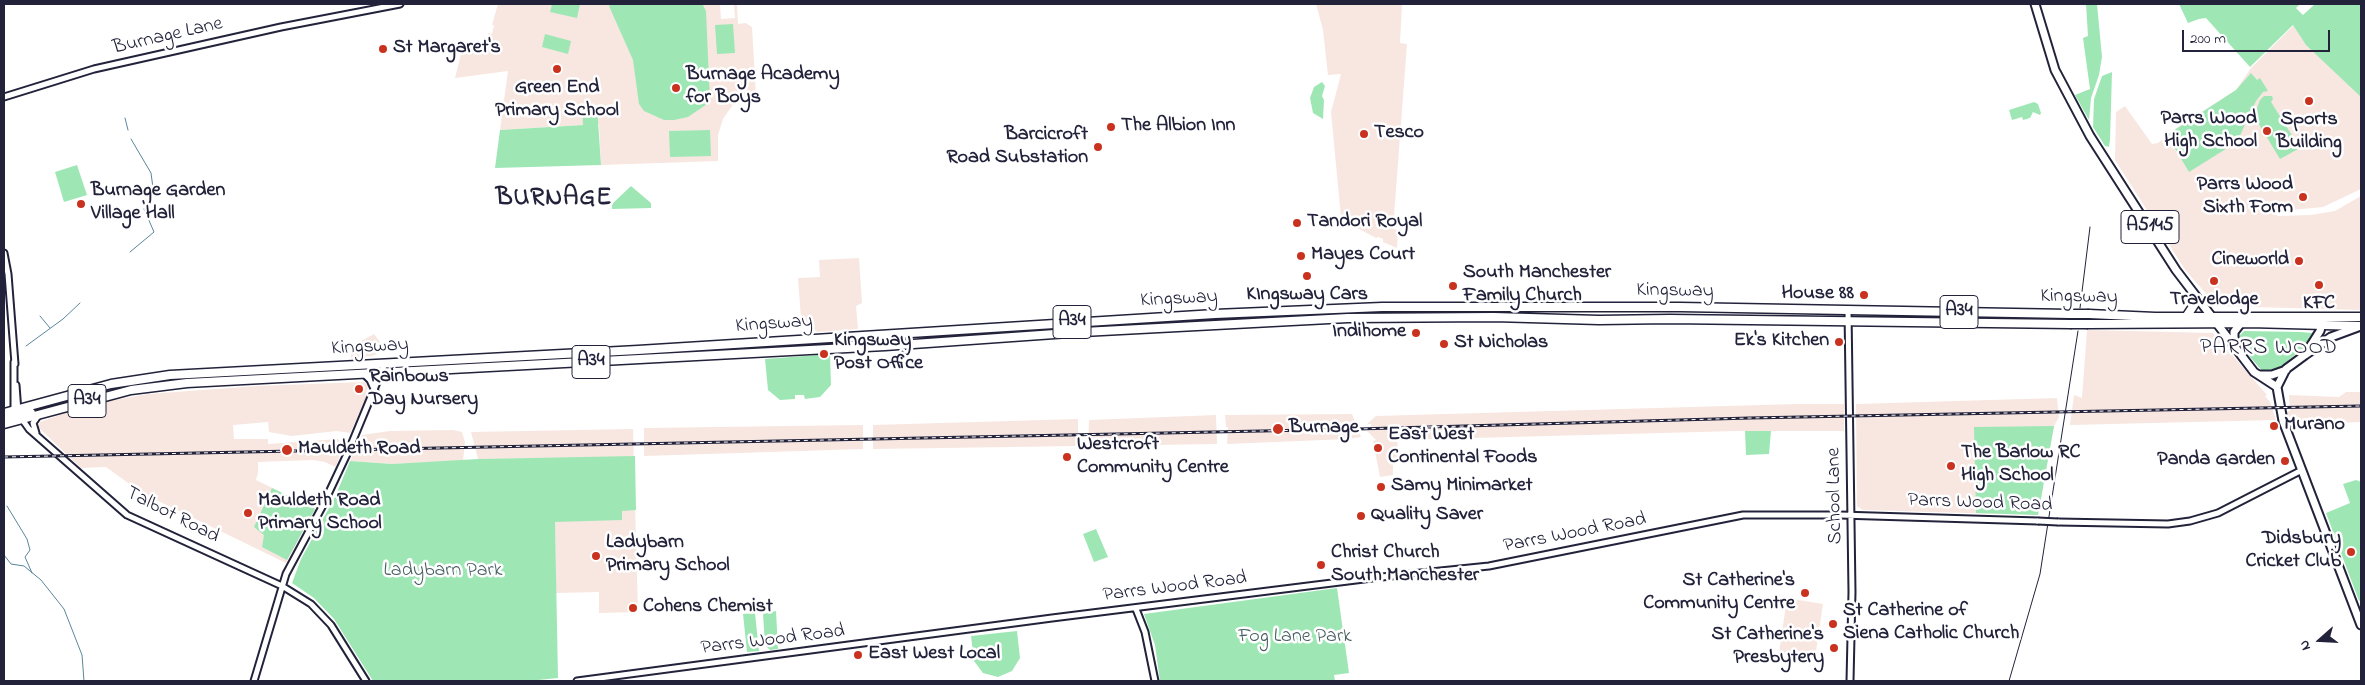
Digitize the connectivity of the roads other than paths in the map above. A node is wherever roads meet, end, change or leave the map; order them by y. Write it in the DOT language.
graph roads {
  1 [pos="400,4"];
  2 [pos="2035,4"];
  3 [pos="4,97"];
  4 [pos="4,253"];
  5 [pos="2198,299"];
  6 [pos="1408,310"];
  7 [pos="1848,311"];
  8 [pos="1285,312"];
  9 [pos="2211,316"];
  10 [pos="2324,316"];
  11 [pos="1430,317"];
  12 [pos="2186,317"];
  13 [pos="2361,317"];
  14 [pos="1348,318"];
  15 [pos="1849,322"];
  16 [pos="2217,324"];
  17 [pos="2241,324"];
  18 [pos="2323,325"];
  19 [pos="2361,326"];
  20 [pos="799,339"];
  21 [pos="2234,346"];
  22 [pos="799,349"];
  23 [pos="2305,354"];
  24 [pos="14,362"];
  25 [pos="385,363"];
  26 [pos="2286,370"];
  27 [pos="364,374"];
  28 [pos="382,374"];
  29 [pos="2257,375"];
  30 [pos="2277,386"];
  31 [pos="375,392"];
  32 [pos="17,396"];
  33 [pos="29,406"];
  34 [pos="63,408"];
  35 [pos="4,413"];
  36 [pos="18,414"];
  37 [pos="38,416"];
  38 [pos="4,418"];
  39 [pos="4,424"];
  40 [pos="38,436"];
  41 [pos="351,445"];
  42 [pos="348,452"];
  43 [pos="2302,470"];
  44 [pos="1851,515"];
  45 [pos="282,586"];
  46 [pos="1136,609"];
  47 [pos="2361,625"];
  48 [pos="254,681"];
  49 [pos="366,681"];
  50 [pos="578,681"];
  51 [pos="1155,681"];
  52 [pos="1850,681"];
  1 -- 3 [label="street, Burnage Lane"];
  2 -- 5 [label="main road, A5145"];
  4 -- 24 [label="street"];
  5 -- 9 [label="main road, A5145"];
  5 -- 12 [label="highway"];
  6 -- 7 [label="highway, Kingsway / A34"];
  6 -- 8 [label="highway, Kingsway / A34"];
  6 -- 11 [label="highway"];
  7 -- 12 [label="highway, Kingsway / A34, bridge"];
  7 -- 15 [label="street, School Lane"];
  8 -- 14 [label="highway"];
  8 -- 20 [label="highway, Kingsway / A34"];
  9 -- 10 [label="highway, Kingsway / A34"];
  9 -- 12 [label="highway, Kingsway / A34"];
  9 -- 16 [label="main road, A5145"];
  10 -- 13 [label="highway, Kingsway / A34"];
  10 -- 18 [label="main road"];
  11 -- 14 [label="highway, Kingsway / A34"];
  11 -- 15 [label="highway, Kingsway / A34"];
  14 -- 22 [label="highway, Kingsway / A34"];
  15 -- 16 [label="highway, Kingsway / A34, bridge"];
  15 -- 44 [label="street, School Lane"];
  16 -- 17 [label="highway, Kingsway / A34"];
  16 -- 21 [label="main road, A5145"];
  17 -- 18 [label="highway, Kingsway / A34"];
  17 -- 21 [label="main road"];
  18 -- 19 [label="highway, Kingsway / A34"];
  18 -- 23 [label="main road"];
  19 -- 23 [label="main road"];
  20 -- 22 [label="highway"];
  20 -- 25 [label="highway, Kingsway / A34"];
  21 -- 29 [label="main road, A5145"];
  22 -- 28 [label="highway, Kingsway / A34"];
  23 -- 26 [label="main road"];
  24 -- 32 [label="street"];
  24 -- 36 [label="street"];
  25 -- 28 [label="street"];
  25 -- 33 [label="highway, Kingsway / A34"];
  26 -- 29 [label="main road"];
  26 -- 30 [label="main road"];
  27 -- 28 [label="highway, Kingsway / A34"];
  27 -- 31 [label="street"];
  27 -- 34 [label="highway, Kingsway / A34"];
  28 -- 31 [label="street"];
  29 -- 30 [label="main road, A5145"];
  30 -- 43 [label="main road"];
  31 -- 41 [label="street"];
  32 -- 33 [label="street"];
  32 -- 36 [label="street"];
  33 -- 36 [label="highway, Kingsway / A34"];
  34 -- 36 [label="highway, Kingsway / A34"];
  34 -- 37 [label="highway, Kingsway / A34"];
  35 -- 36 [label="highway, Kingsway / A34"];
  36 -- 37 [label="highway, Kingsway / A34"];
  36 -- 38 [label="highway, Kingsway / A34"];
  36 -- 39 [label="highway, Kingsway / A34"];
  36 -- 40 [label="street, Talbot Road"];
  37 -- 40 [label="street"];
  40 -- 45 [label="street, Talbot Road"];
  42 -- 45 [label="street"];
  43 -- 44 [label="street, Parrs Wood Road, bridge"];
  43 -- 47 [label="main road"];
  44 -- 46 [label="street, Parrs Wood Road"];
  44 -- 52 [label="street, School Lane"];
  45 -- 48 [label="street"];
  45 -- 49 [label="street, Talbot Road"];
  46 -- 50 [label="street, Parrs Wood Road"];
  46 -- 51 [label="street"];
}
